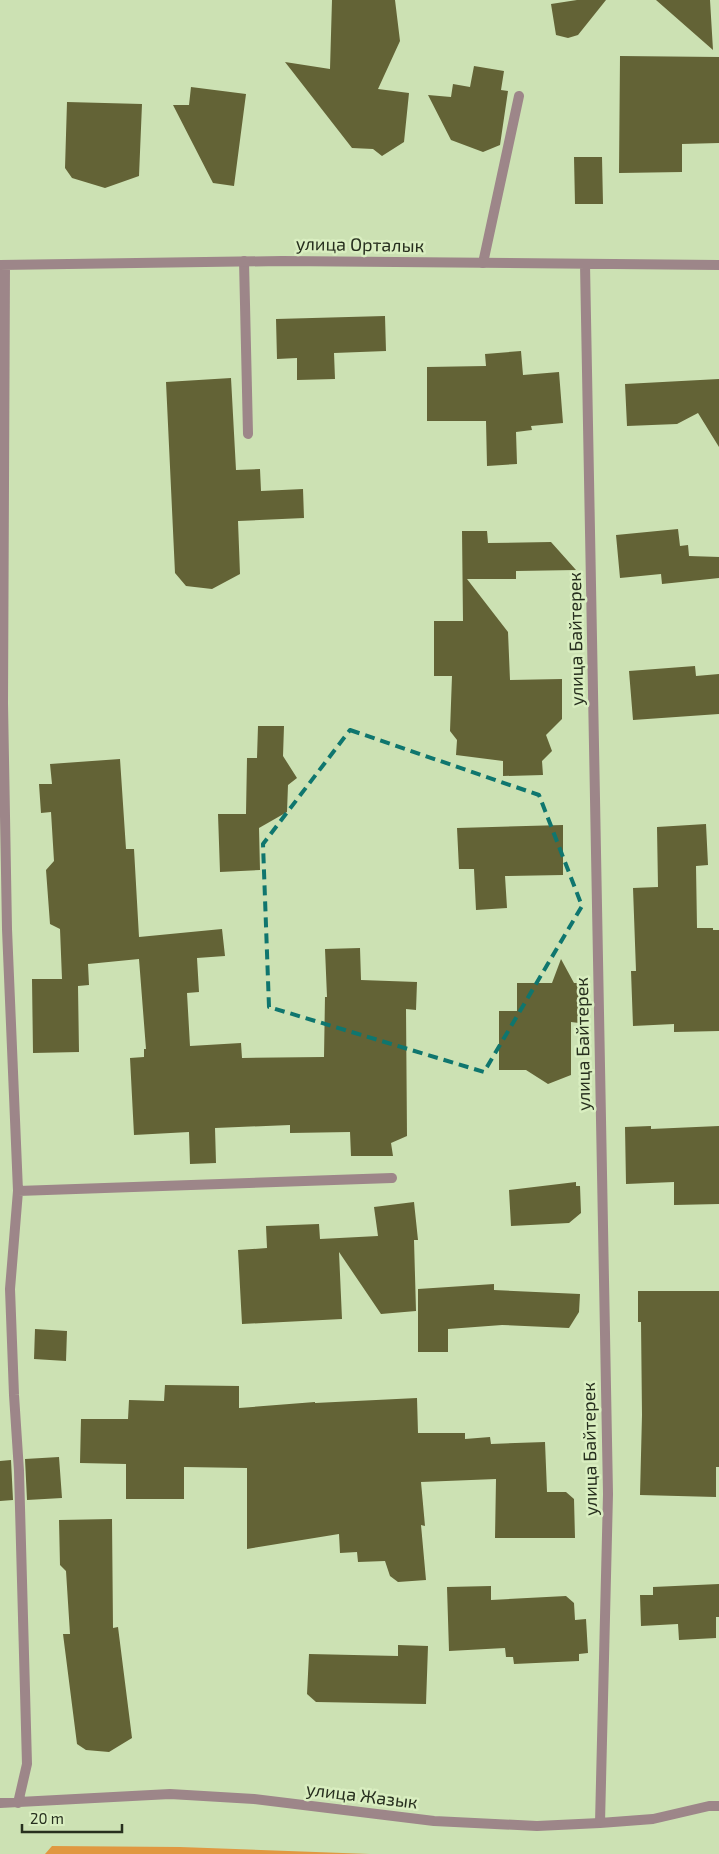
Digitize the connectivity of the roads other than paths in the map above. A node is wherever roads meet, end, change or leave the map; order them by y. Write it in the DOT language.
graph roads {
  1 [pos="519,96"];
  2 [pos="244,261"];
  3 [pos="483,262"];
  4 [pos="585,264"];
  5 [pos="2,265"];
  6 [pos="719,265"];
  7 [pos="248,434"];
  8 [pos="392,1178"];
  9 [pos="18,1191"];
  10 [pos="0,1803"];
  11 [pos="18,1803"];
  12 [pos="719,1806"];
  13 [pos="600,1823"];
  1 -- 3 [label="street"];
  2 -- 3 [label="street, улица Орталык"];
  2 -- 5 [label="street, улица Орталык"];
  2 -- 7 [label="street"];
  3 -- 4 [label="street, улица Орталык"];
  4 -- 6 [label="street, улица Орталык"];
  4 -- 13 [label="street, улица Байтерек"];
  5 -- 9 [label="street"];
  8 -- 9 [label="street"];
  9 -- 11 [label="street"];
  10 -- 11 [label="street, улица Жазык"];
  11 -- 13 [label="street, улица Жазык"];
  12 -- 13 [label="street, улица Жазык"];
}
